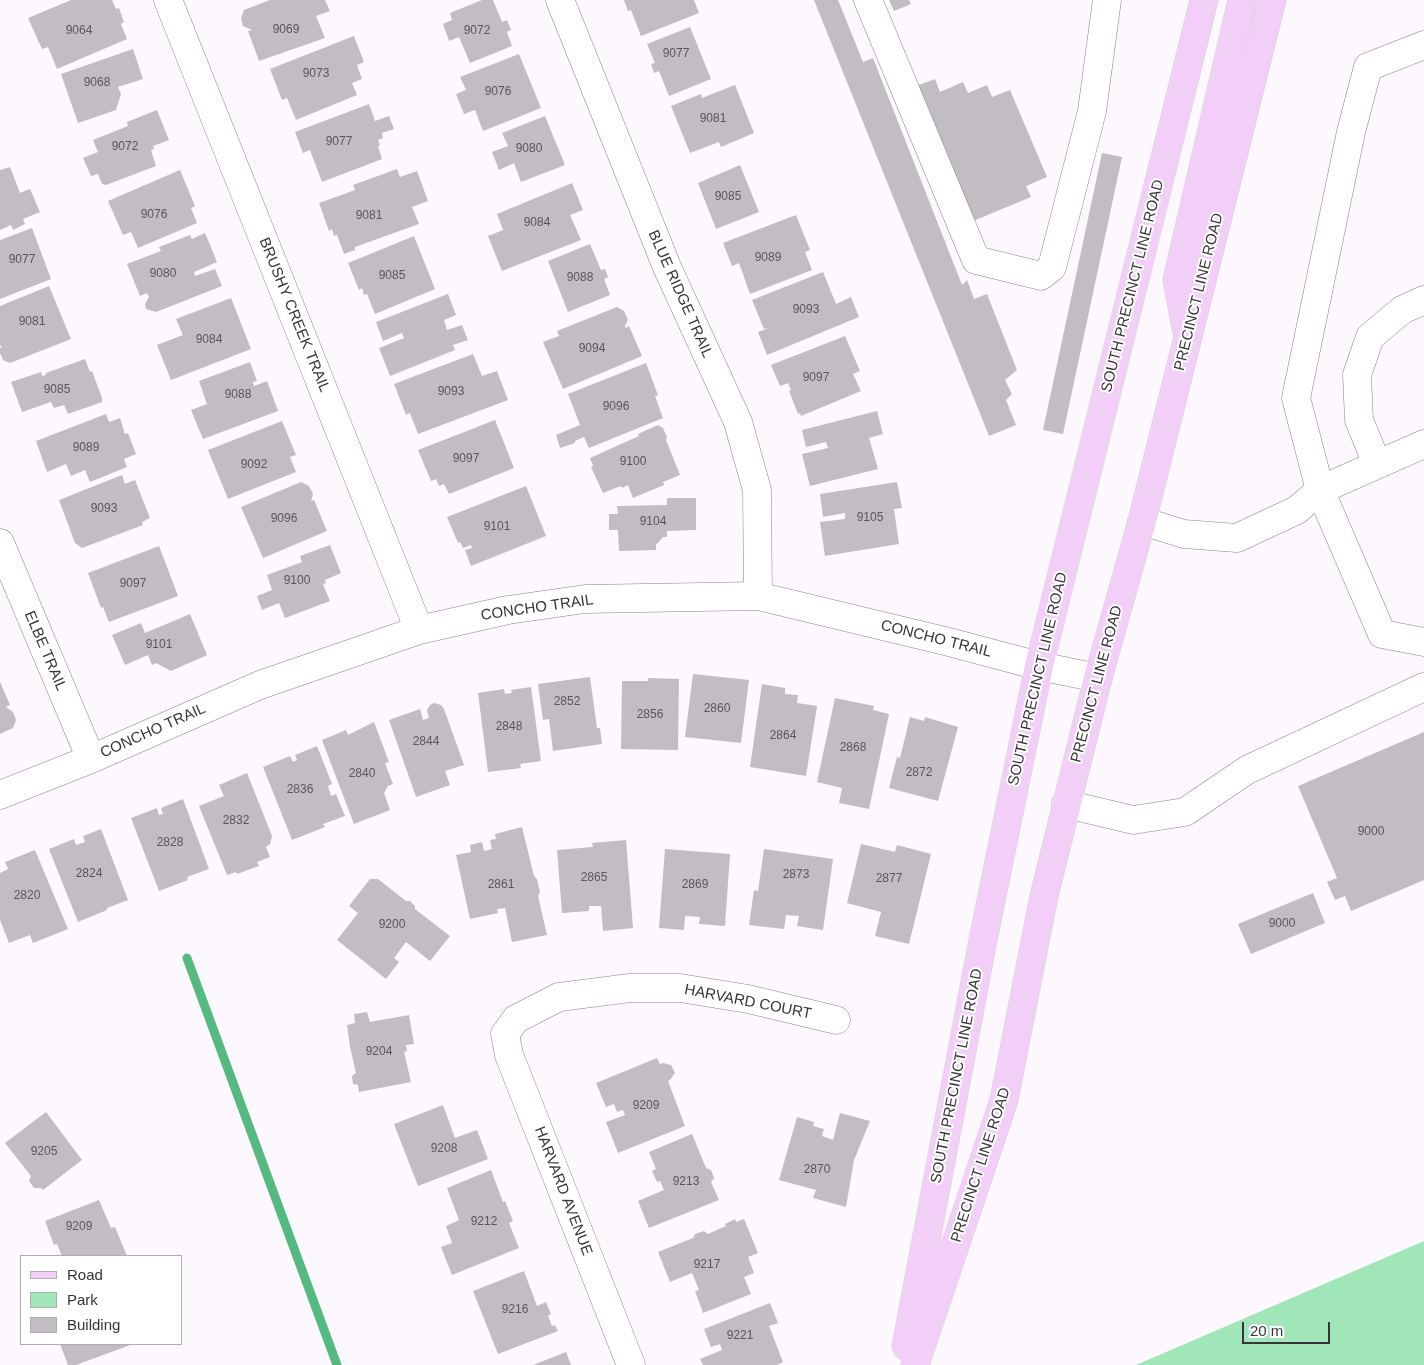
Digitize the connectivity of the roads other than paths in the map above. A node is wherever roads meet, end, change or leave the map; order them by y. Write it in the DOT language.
graph roads {
  1 [pos="168,0"];
  2 [pos="560,0"];
  3 [pos="868,0"];
  4 [pos="1107,0"];
  5 [pos="1204,0"];
  6 [pos="1242,0"];
  7 [pos="1272,0"];
  8 [pos="1424,45"];
  9 [pos="1424,300"];
  10 [pos="1188,335"];
  11 [pos="1424,444"];
  12 [pos="1377,464"];
  13 [pos="1320,490"];
  14 [pos="1142,521"];
  15 [pos="0,543"];
  16 [pos="758,596"];
  17 [pos="419,630"];
  18 [pos="1424,642"];
  19 [pos="1039,666"];
  20 [pos="1098,678"];
  21 [pos="1424,687"];
  22 [pos="91,758"];
  23 [pos="0,795"];
  24 [pos="1066,804"];
  25 [pos="516,1019"];
  26 [pos="836,1020"];
  27 [pos="631,1365"];
  28 [pos="902,1365"];
  29 [pos="914,1365"];
  1 -- 17 [label="street, BRUSHY CREEK TRAIL"];
  2 -- 16 [label="street, BLUE RIDGE TRAIL"];
  3 -- 4 [label="street"];
  5 -- 19 [label="main road, SOUTH PRECINCT LINE ROAD"];
  6 -- 10 [label="main road"];
  7 -- 10 [label="main road, PRECINCT LINE ROAD"];
  8 -- 13 [label="street"];
  9 -- 12 [label="street"];
  10 -- 14 [label="main road, PRECINCT LINE ROAD"];
  11 -- 12 [label="street"];
  12 -- 13 [label="street"];
  13 -- 14 [label="street"];
  13 -- 18 [label="street"];
  14 -- 20 [label="main road, PRECINCT LINE ROAD"];
  15 -- 22 [label="street, ELBE TRAIL"];
  16 -- 17 [label="street, CONCHO TRAIL"];
  16 -- 19 [label="street, CONCHO TRAIL"];
  17 -- 22 [label="street, CONCHO TRAIL"];
  19 -- 20 [label="street, CONCHO TRAIL"];
  19 -- 28 [label="main road, SOUTH PRECINCT LINE ROAD"];
  20 -- 24 [label="main road, PRECINCT LINE ROAD"];
  21 -- 24 [label="street"];
  22 -- 23 [label="street, CONCHO TRAIL"];
  24 -- 29 [label="main road, PRECINCT LINE ROAD"];
  25 -- 26 [label="street, HARVARD COURT"];
  25 -- 27 [label="street, HARVARD AVENUE"];
}
